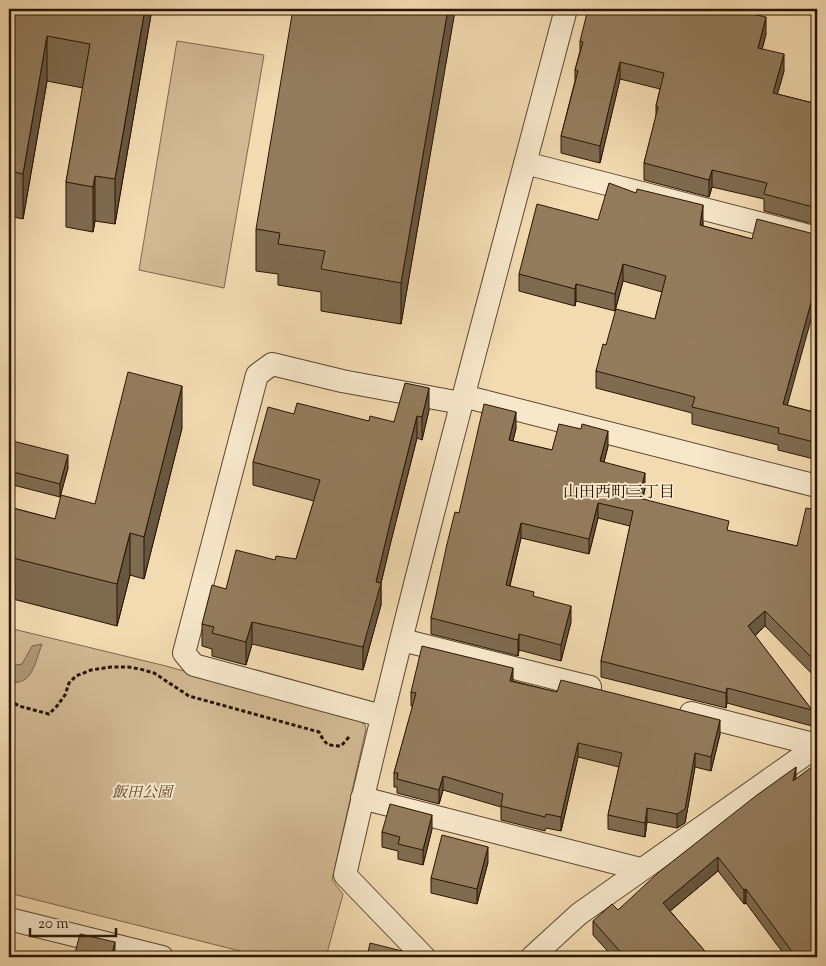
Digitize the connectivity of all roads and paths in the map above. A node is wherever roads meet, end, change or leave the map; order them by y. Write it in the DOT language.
graph roads {
  1 [pos="566,9"];
  2 [pos="525,164"];
  3 [pos="817,238"];
  4 [pos="462,400"];
  5 [pos="817,486"];
  6 [pos="402,640"];
  7 [pos="614,694"];
  8 [pos="9,700"];
  9 [pos="672,708"];
  10 [pos="382,716"];
  11 [pos="351,735"];
  12 [pos="817,746"];
  13 [pos="362,798"];
  14 [pos="640,870"];
  15 [pos="9,919"];
  16 [pos="162,957"];
  17 [pos="424,957"];
  18 [pos="532,957"];
  1 -- 2 [label="street"];
  2 -- 3 [label="street"];
  2 -- 4 [label="street"];
  4 -- 5 [label="street"];
  4 -- 6 [label="street"];
  4 -- 10 [label="street"];
  6 -- 7 [label="street"];
  6 -- 10 [label="street"];
  8 -- 11 [label="path"];
  9 -- 12 [label="street"];
  10 -- 13 [label="street"];
  12 -- 14 [label="street"];
  13 -- 14 [label="street"];
  13 -- 17 [label="street"];
  14 -- 18 [label="street"];
  15 -- 16 [label="street"];
}
